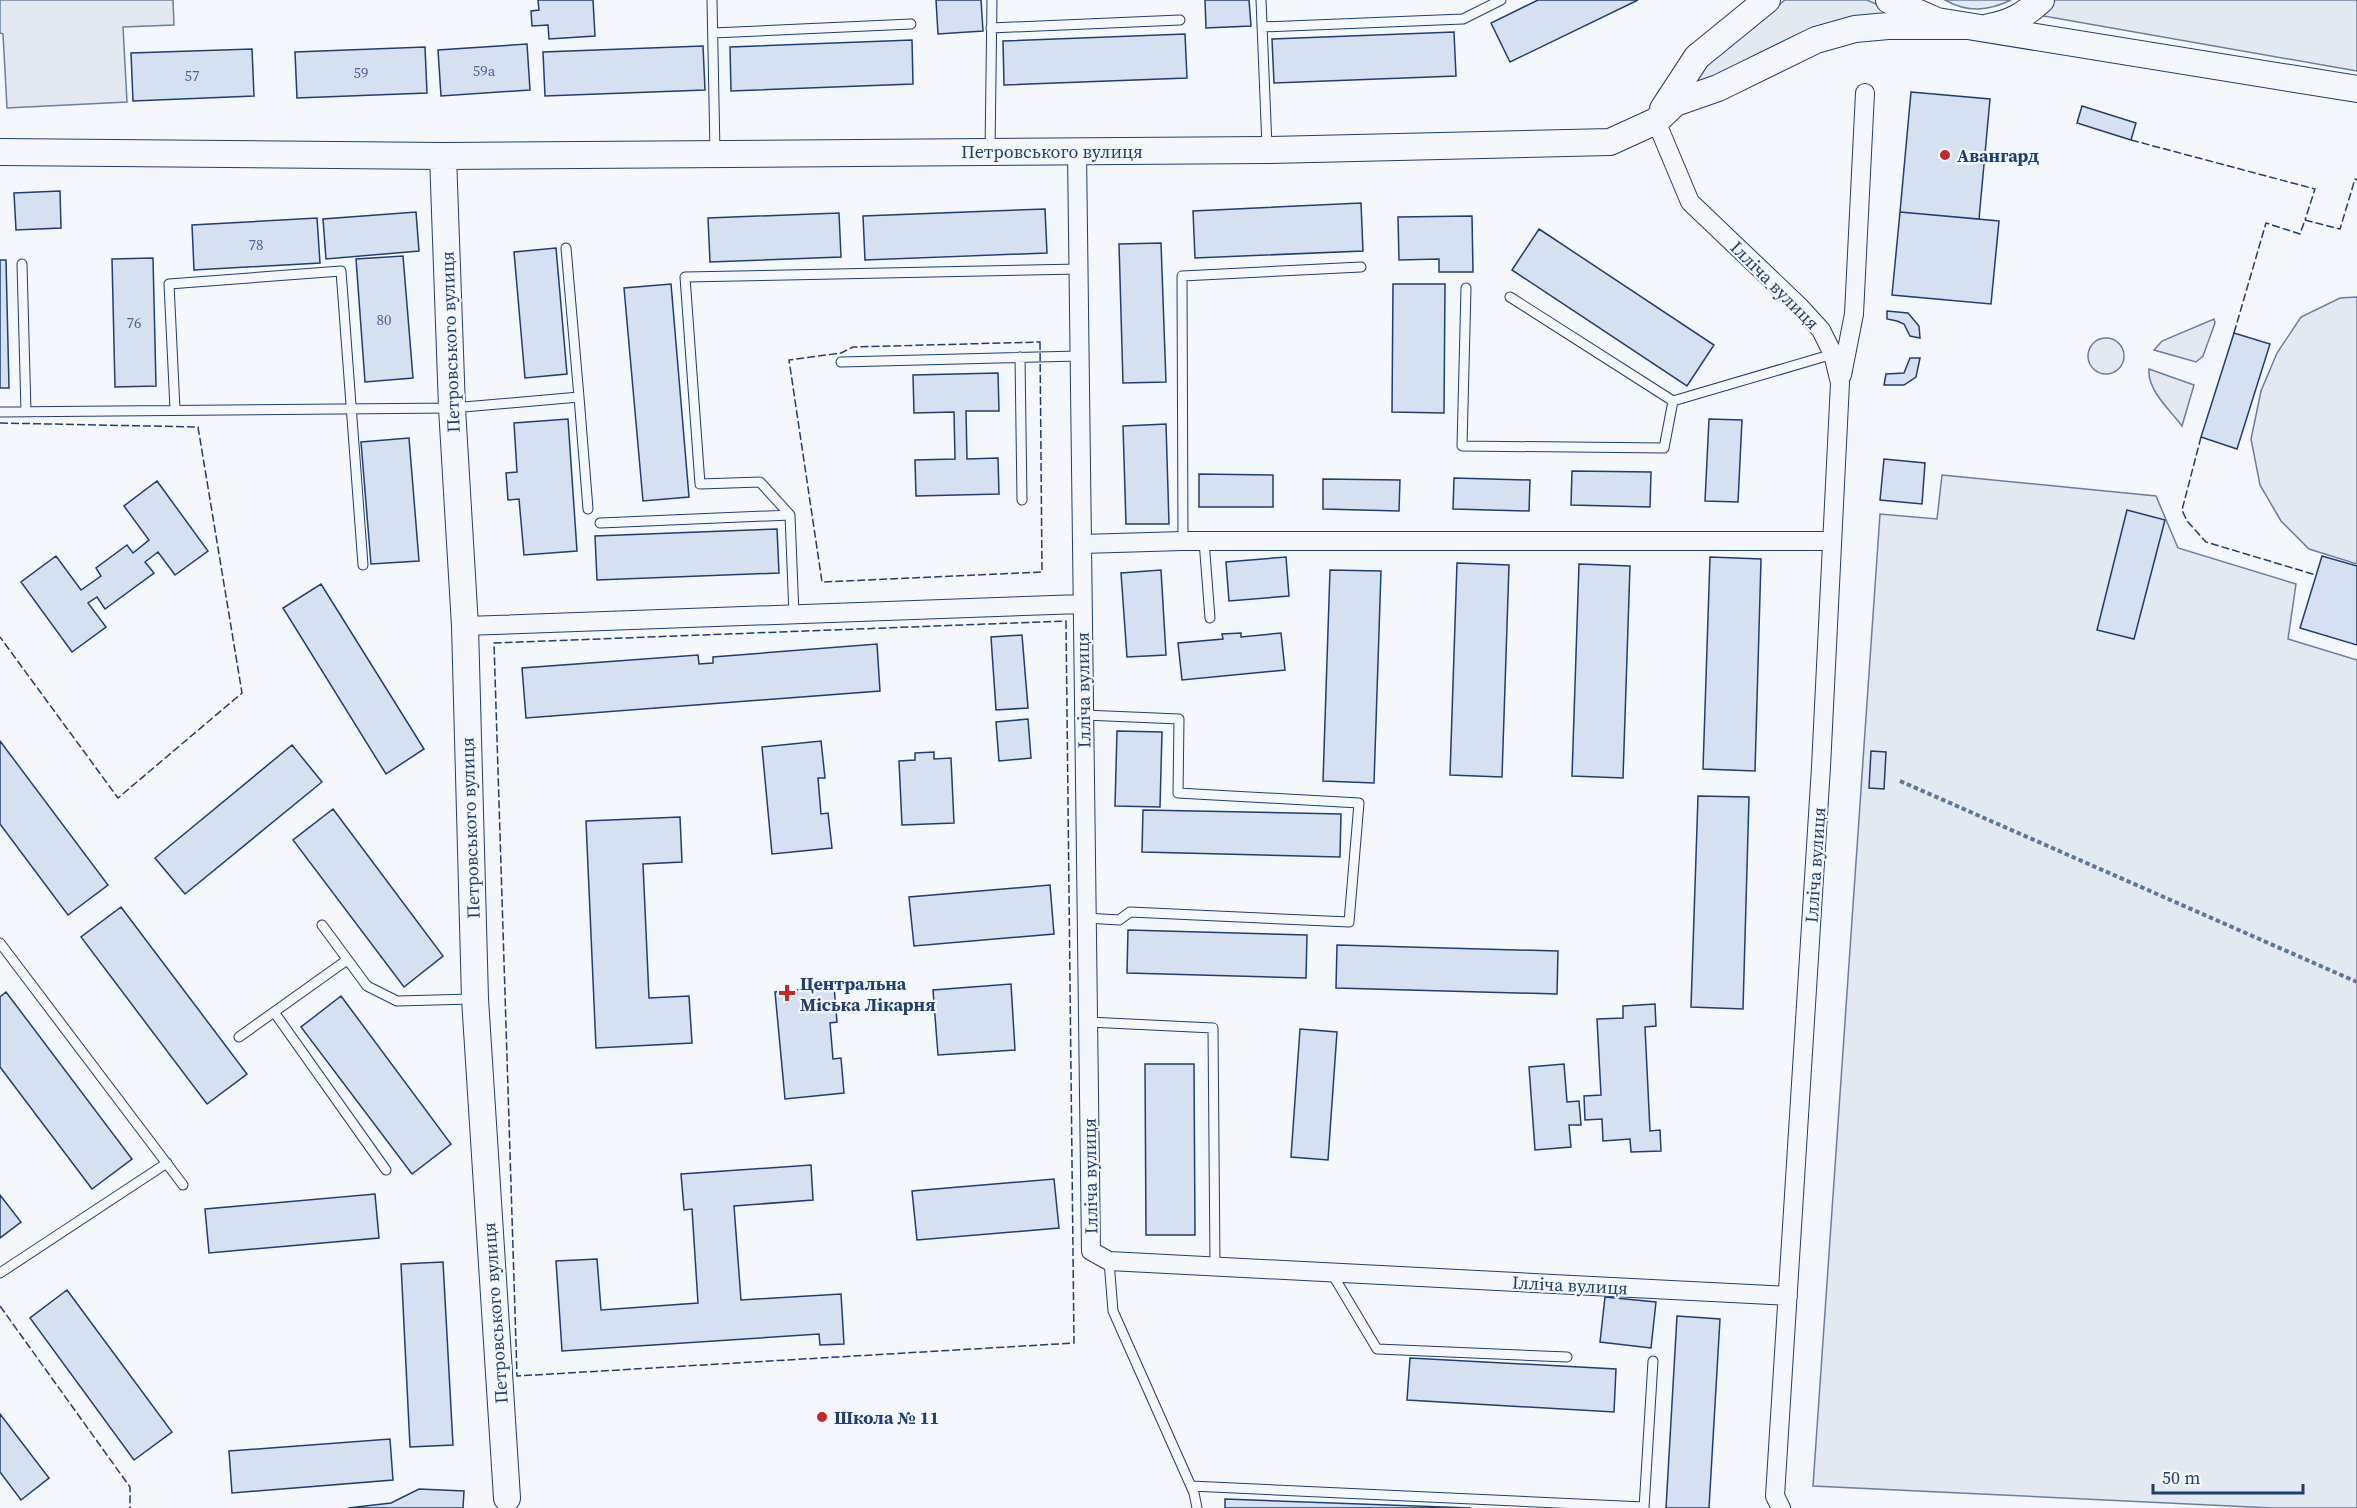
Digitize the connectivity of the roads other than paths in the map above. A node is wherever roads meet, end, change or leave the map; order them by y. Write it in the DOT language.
graph roads {
  1 [pos="712,0"];
  2 [pos="992,0"];
  3 [pos="1261,0"];
  4 [pos="1501,0"];
  5 [pos="1767,0"];
  6 [pos="1889,0"];
  7 [pos="1921,0"];
  8 [pos="2041,0"];
  9 [pos="1180,20"];
  10 [pos="911,24"];
  11 [pos="1964,26"];
  12 [pos="1262,27"];
  13 [pos="991,28"];
  14 [pos="713,33"];
  15 [pos="2357,89"];
  16 [pos="1865,93"];
  17 [pos="1656,120"];
  18 [pos="1267,150"];
  19 [pos="990,151"];
  20 [pos="0,152"];
  21 [pos="1077,152"];
  22 [pos="715,154"];
  23 [pos="443,156"];
  24 [pos="566,248"];
  25 [pos="22,264"];
  26 [pos="1361,267"];
  27 [pos="1079,269"];
  28 [pos="1466,288"];
  29 [pos="1510,297"];
  30 [pos="1833,354"];
  31 [pos="1080,356"];
  32 [pos="1020,357"];
  33 [pos="841,362"];
  34 [pos="1840,383"];
  35 [pos="579,397"];
  36 [pos="1673,401"];
  37 [pos="452,408"];
  38 [pos="352,409"];
  39 [pos="175,410"];
  40 [pos="0,412"];
  41 [pos="26,412"];
  42 [pos="1022,500"];
  43 [pos="588,509"];
  44 [pos="790,515"];
  45 [pos="600,523"];
  46 [pos="1183,541"];
  47 [pos="1204,541"];
  48 [pos="1831,541"];
  49 [pos="1082,544"];
  50 [pos="363,565"];
  51 [pos="1083,604"];
  52 [pos="794,615"];
  53 [pos="1210,618"];
  54 [pos="465,626"];
  55 [pos="1083,715"];
  56 [pos="1086,918"];
  57 [pos="322,925"];
  58 [pos="0,943"];
  59 [pos="347,960"];
  60 [pos="475,999"];
  61 [pos="274,1012"];
  62 [pos="1088,1022"];
  63 [pos="239,1037"];
  64 [pos="167,1163"];
  65 [pos="386,1170"];
  66 [pos="183,1185"];
  67 [pos="1109,1261"];
  68 [pos="1215,1266"];
  69 [pos="1331,1272"];
  70 [pos="0,1273"];
  71 [pos="1788,1296"];
  72 [pos="1568,1357"];
  73 [pos="1653,1361"];
  74 [pos="1191,1486"];
  75 [pos="508,1503"];
  76 [pos="1197,1508"];
  77 [pos="1644,1508"];
  78 [pos="1780,1508"];
  1 -- 14 [label="lane"];
  2 -- 13 [label="lane"];
  3 -- 12 [label="lane"];
  4 -- 12 [label="lane"];
  5 -- 17 [label="main road"];
  6 -- 11 [label="main road"];
  7 -- 11 [label="main road"];
  8 -- 11 [label="main road"];
  9 -- 13 [label="lane"];
  10 -- 14 [label="lane"];
  11 -- 15 [label="main road"];
  11 -- 17 [label="main road, Петровського вулиця"];
  12 -- 18 [label="lane"];
  13 -- 19 [label="lane"];
  14 -- 22 [label="lane"];
  16 -- 34 [label="street"];
  17 -- 18 [label="main road, Петровського вулиця"];
  17 -- 30 [label="street, Ілліча вулиця"];
  18 -- 21 [label="main road, Петровського вулиця"];
  19 -- 21 [label="main road, Петровського вулиця"];
  19 -- 22 [label="main road, Петровського вулиця"];
  20 -- 23 [label="main road, Петровського вулиця"];
  21 -- 27 [label="street, Ілліча вулиця"];
  22 -- 23 [label="main road, Петровського вулиця"];
  23 -- 37 [label="main road, Петровського вулиця"];
  24 -- 35 [label="lane"];
  25 -- 41 [label="lane"];
  26 -- 46 [label="lane"];
  27 -- 31 [label="street, Ілліча вулиця"];
  27 -- 44 [label="lane"];
  28 -- 36 [label="lane"];
  29 -- 36 [label="lane"];
  30 -- 34 [label="street, Ілліча вулиця"];
  30 -- 36 [label="lane"];
  31 -- 32 [label="lane"];
  31 -- 49 [label="street, Ілліча вулиця"];
  32 -- 33 [label="lane"];
  32 -- 42 [label="lane"];
  34 -- 48 [label="street, Ілліча вулиця"];
  35 -- 37 [label="lane"];
  35 -- 43 [label="lane"];
  37 -- 38 [label="lane"];
  37 -- 54 [label="main road, Петровського вулиця"];
  38 -- 39 [label="lane"];
  38 -- 39 [label="lane"];
  38 -- 50 [label="lane"];
  39 -- 41 [label="lane"];
  40 -- 41 [label="lane"];
  44 -- 45 [label="lane"];
  44 -- 52 [label="lane"];
  46 -- 47 [label="street"];
  46 -- 49 [label="street"];
  47 -- 48 [label="street"];
  47 -- 53 [label="lane"];
  48 -- 71 [label="street, Ілліча вулиця"];
  49 -- 51 [label="street, Ілліча вулиця"];
  51 -- 52 [label="street"];
  51 -- 55 [label="street, Ілліча вулиця"];
  52 -- 54 [label="street"];
  54 -- 60 [label="main road, Петровського вулиця"];
  55 -- 56 [label="street, Ілліча вулиця"];
  55 -- 56 [label="lane"];
  56 -- 62 [label="street, Ілліча вулиця"];
  57 -- 59 [label="lane"];
  58 -- 64 [label="lane"];
  59 -- 60 [label="lane"];
  59 -- 61 [label="lane"];
  60 -- 75 [label="main road, Петровського вулиця"];
  61 -- 63 [label="lane"];
  61 -- 65 [label="lane"];
  62 -- 67 [label="street, Ілліча вулиця"];
  62 -- 68 [label="lane"];
  64 -- 66 [label="lane"];
  64 -- 70 [label="lane"];
  67 -- 68 [label="street, Ілліча вулиця"];
  67 -- 74 [label="lane"];
  68 -- 69 [label="street, Ілліча вулиця"];
  69 -- 71 [label="street, Ілліча вулиця"];
  69 -- 72 [label="lane"];
  71 -- 78 [label="street, Ілліча вулиця"];
  73 -- 77 [label="lane"];
  74 -- 76 [label="lane"];
  74 -- 77 [label="lane"];
}
